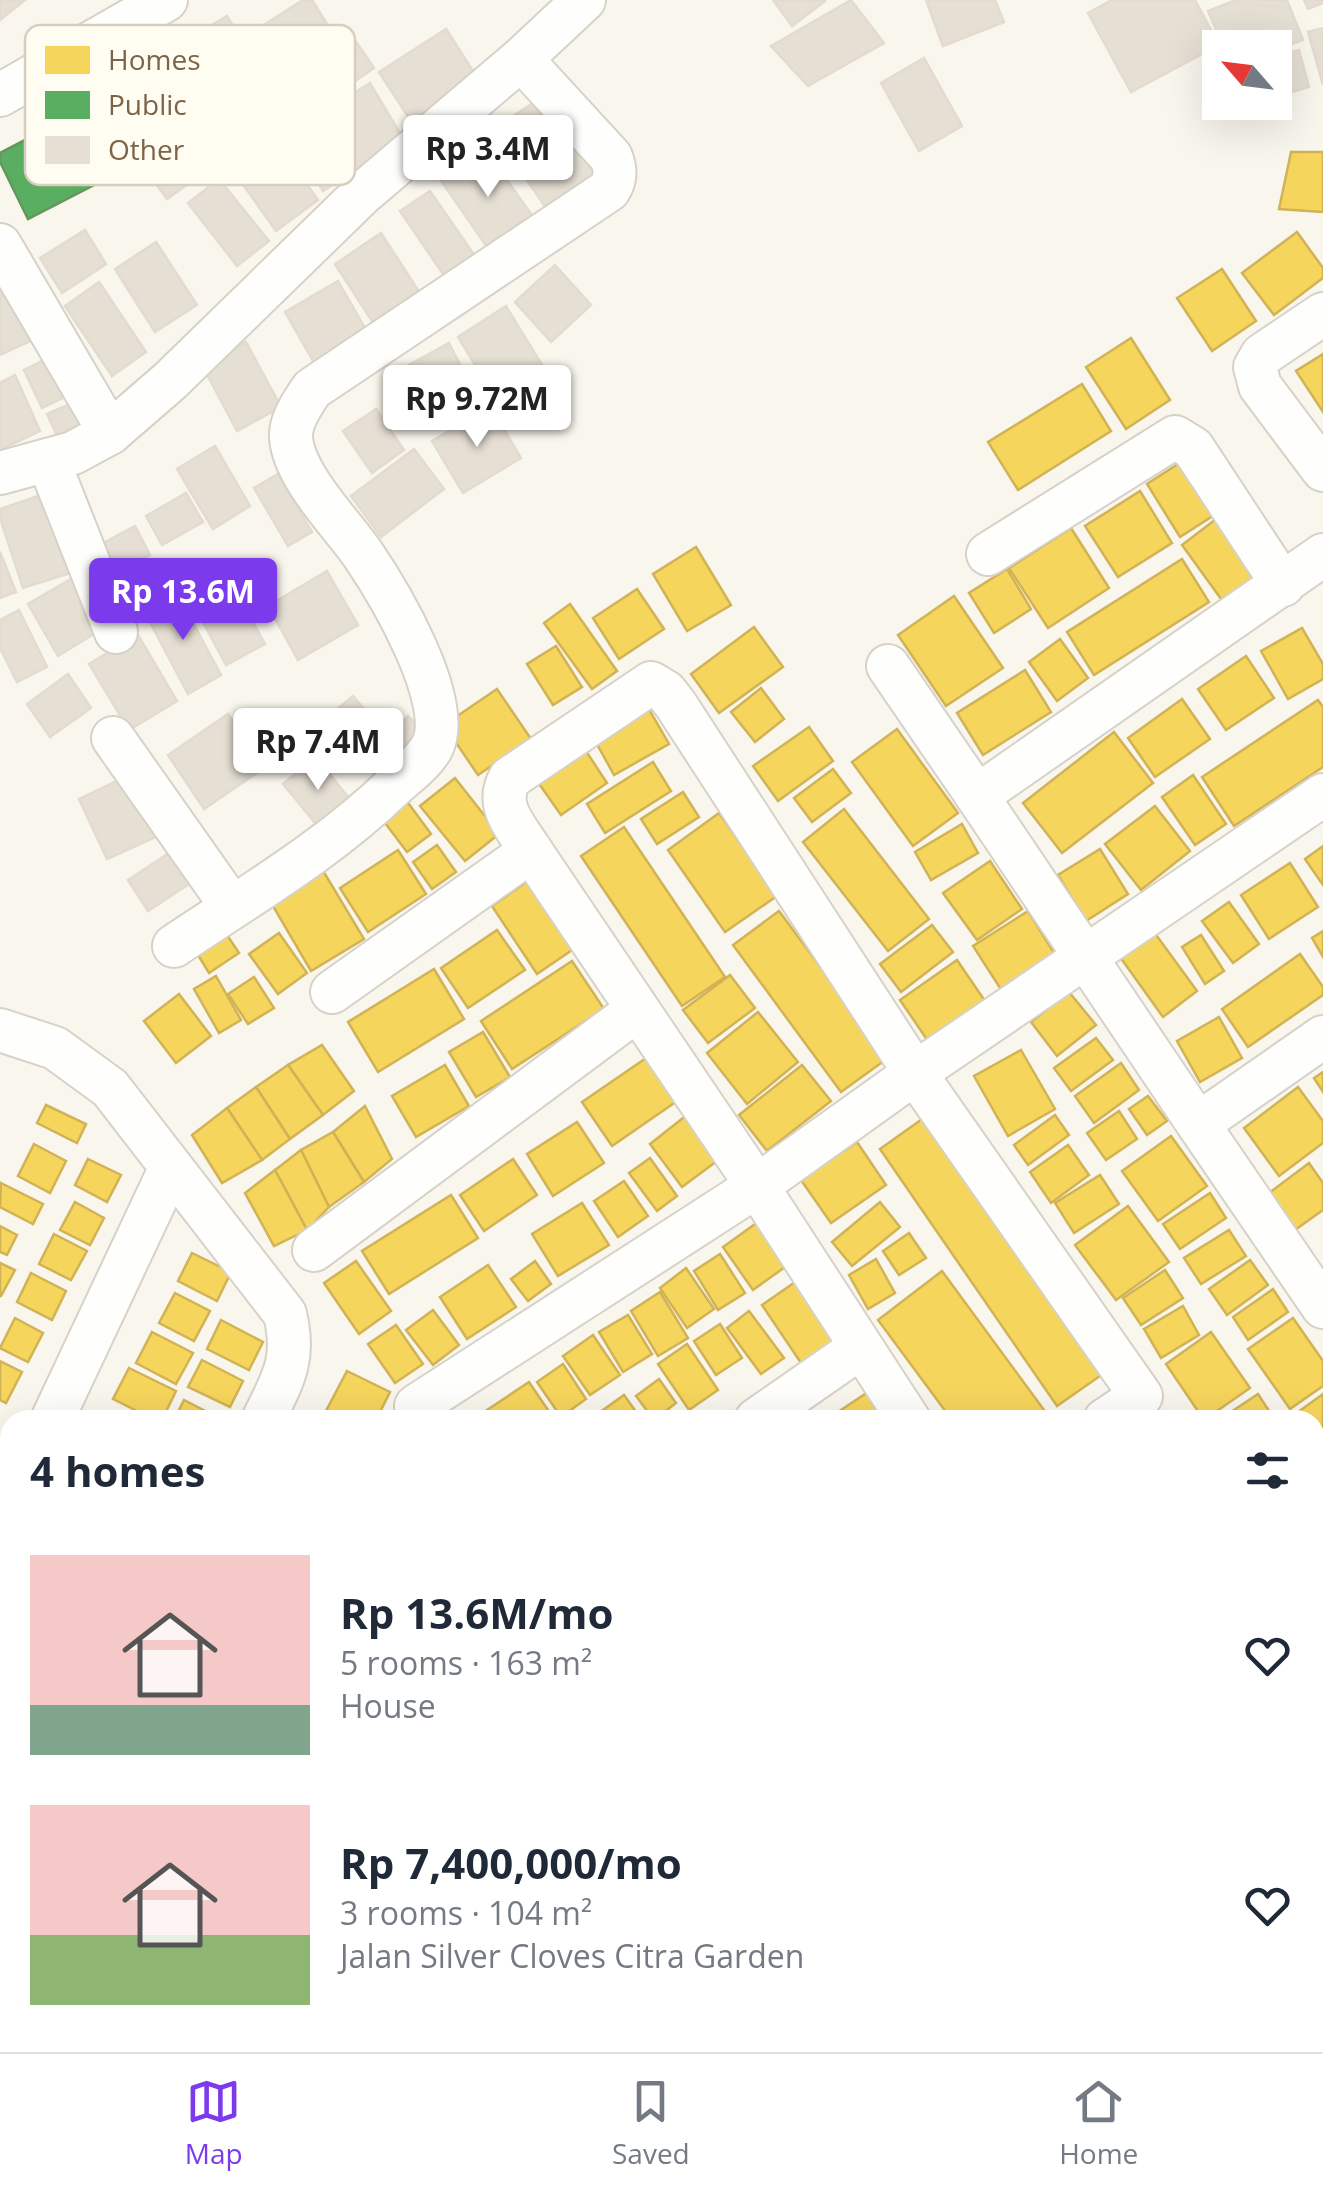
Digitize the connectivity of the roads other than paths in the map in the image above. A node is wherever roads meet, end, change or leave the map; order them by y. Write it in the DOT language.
graph roads {
  1 [pos="166,0"];
  2 [pos="584,0"];
  3 [pos="122,25"];
  4 [pos="521,60"];
  5 [pos="25,81"];
  6 [pos="0,95"];
  7 [pos="0,244"];
  8 [pos="1323,314"];
  9 [pos="110,433"];
  10 [pos="48,460"];
  11 [pos="1323,470"];
  12 [pos="0,474"];
  13 [pos="988,554"];
  14 [pos="1323,555"];
  15 [pos="1283,585"];
  16 [pos="116,632"];
  17 [pos="888,666"];
  18 [pos="113,738"];
  19 [pos="1323,795"];
  20 [pos="976,796"];
  21 [pos="532,851"];
  22 [pos="232,907"];
  23 [pos="174,946"];
  24 [pos="1085,958"];
  25 [pos="332,992"];
  26 [pos="638,1010"];
  27 [pos="1323,1037"];
  28 [pos="5,1044"];
  29 [pos="916,1072"];
  30 [pos="1198,1124"];
  31 [pos="171,1167"];
  32 [pos="758,1186"];
  33 [pos="314,1250"];
  34 [pos="1317,1287"];
  35 [pos="860,1348"];
  36 [pos="416,1406"];
  37 [pos="1149,1408"];
  38 [pos="57,1410"];
  39 [pos="268,1410"];
  40 [pos="770,1410"];
  41 [pos="902,1410"];
  1 -- 3 [label="street"];
  2 -- 4 [label="street"];
  4 -- 9 [label="street"];
  4 -- 22 [label="street"];
  5 -- 6 [label="street"];
  7 -- 9 [label="street"];
  8 -- 11 [label="street"];
  9 -- 10 [label="street"];
  10 -- 12 [label="street"];
  10 -- 16 [label="street"];
  13 -- 15 [label="street"];
  14 -- 15 [label="street"];
  15 -- 20 [label="street"];
  17 -- 20 [label="street"];
  18 -- 22 [label="street"];
  19 -- 24 [label="street"];
  20 -- 24 [label="street"];
  21 -- 25 [label="street"];
  21 -- 26 [label="street"];
  21 -- 29 [label="street"];
  22 -- 23 [label="street"];
  24 -- 29 [label="street"];
  24 -- 30 [label="street"];
  26 -- 32 [label="street"];
  26 -- 33 [label="street"];
  27 -- 30 [label="street"];
  28 -- 31 [label="street"];
  29 -- 32 [label="street"];
  29 -- 37 [label="street"];
  30 -- 34 [label="street"];
  31 -- 38 [label="street"];
  31 -- 39 [label="street"];
  32 -- 35 [label="street"];
  32 -- 36 [label="street"];
  35 -- 40 [label="street"];
  35 -- 41 [label="street"];
}
